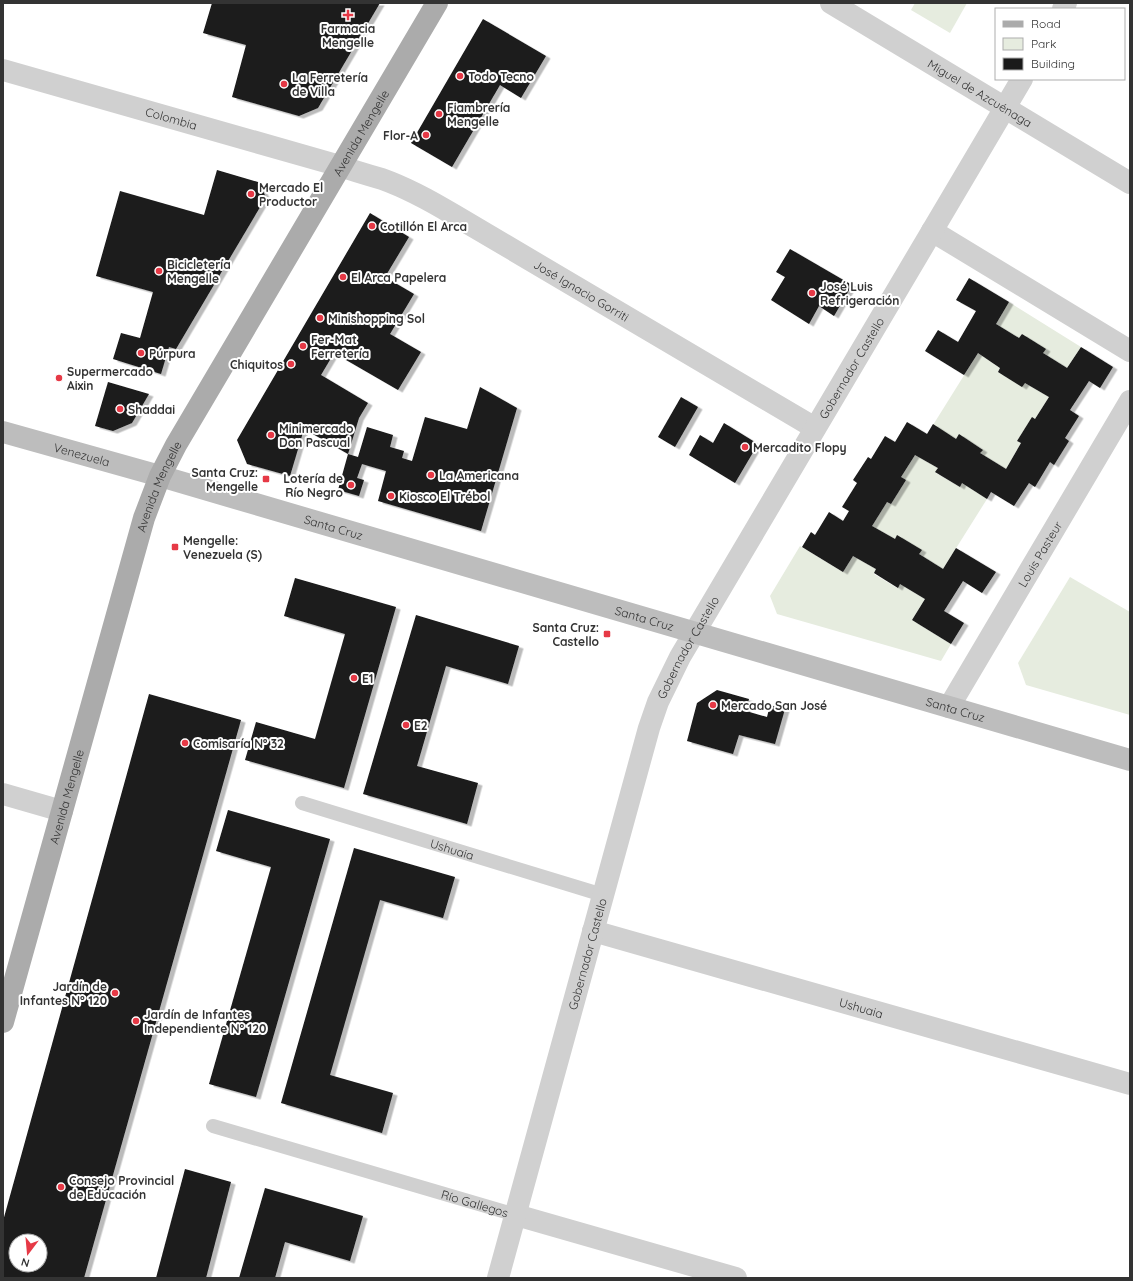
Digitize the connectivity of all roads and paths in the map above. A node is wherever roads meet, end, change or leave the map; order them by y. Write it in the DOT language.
graph roads {
  1 [pos="437,3"];
  2 [pos="830,3"];
  3 [pos="3,70"];
  4 [pos="1021,80"];
  5 [pos="1005,108"];
  6 [pos="340,166"];
  7 [pos="1130,183"];
  8 [pos="932,231"];
  9 [pos="1130,351"];
  10 [pos="1130,402"];
  11 [pos="815,428"];
  12 [pos="3,432"];
  13 [pos="160,476"];
  14 [pos="695,633"];
  15 [pos="949,707"];
  16 [pos="1130,760"];
  17 [pos="3,794"];
  18 [pos="302,803"];
  19 [pos="62,811"];
  20 [pos="603,895"];
  21 [pos="593,931"];
  22 [pos="3,1022"];
  23 [pos="1130,1084"];
  24 [pos="213,1126"];
  25 [pos="516,1215"];
  26 [pos="498,1278"];
  27 [pos="736,1278"];
  1 -- 6 [label="main road, Avenida Mengelle"];
  2 -- 5 [label="street, Miguel de Azcuénaga"];
  3 -- 6 [label="street, Colombia"];
  4 -- 5 [label="street, Gobernador Castello"];
  5 -- 7 [label="street, Miguel de Azcuénaga"];
  5 -- 8 [label="street, Gobernador Castello"];
  6 -- 11 [label="street, José Ignacio Gorriti"];
  6 -- 13 [label="main road, Avenida Mengelle"];
  8 -- 9 [label="street"];
  8 -- 11 [label="street, Gobernador Castello"];
  10 -- 15 [label="street, Louis Pasteur"];
  11 -- 14 [label="street, Gobernador Castello"];
  12 -- 13 [label="main road, Venezuela"];
  13 -- 14 [label="main road, Santa Cruz"];
  13 -- 19 [label="main road, Avenida Mengelle"];
  14 -- 15 [label="main road, Santa Cruz"];
  14 -- 20 [label="street, Gobernador Castello"];
  15 -- 16 [label="main road, Santa Cruz"];
  17 -- 19 [label="street"];
  18 -- 20 [label="lane, Ushuaia"];
  19 -- 22 [label="main road, Avenida Mengelle"];
  20 -- 21 [label="street, Gobernador Castello"];
  21 -- 23 [label="street, Ushuaia"];
  21 -- 25 [label="street, Gobernador Castello"];
  24 -- 25 [label="lane, Río Gallegos"];
  25 -- 26 [label="street, Gobernador Castello"];
  25 -- 27 [label="street, Río Gallegos"];
}
